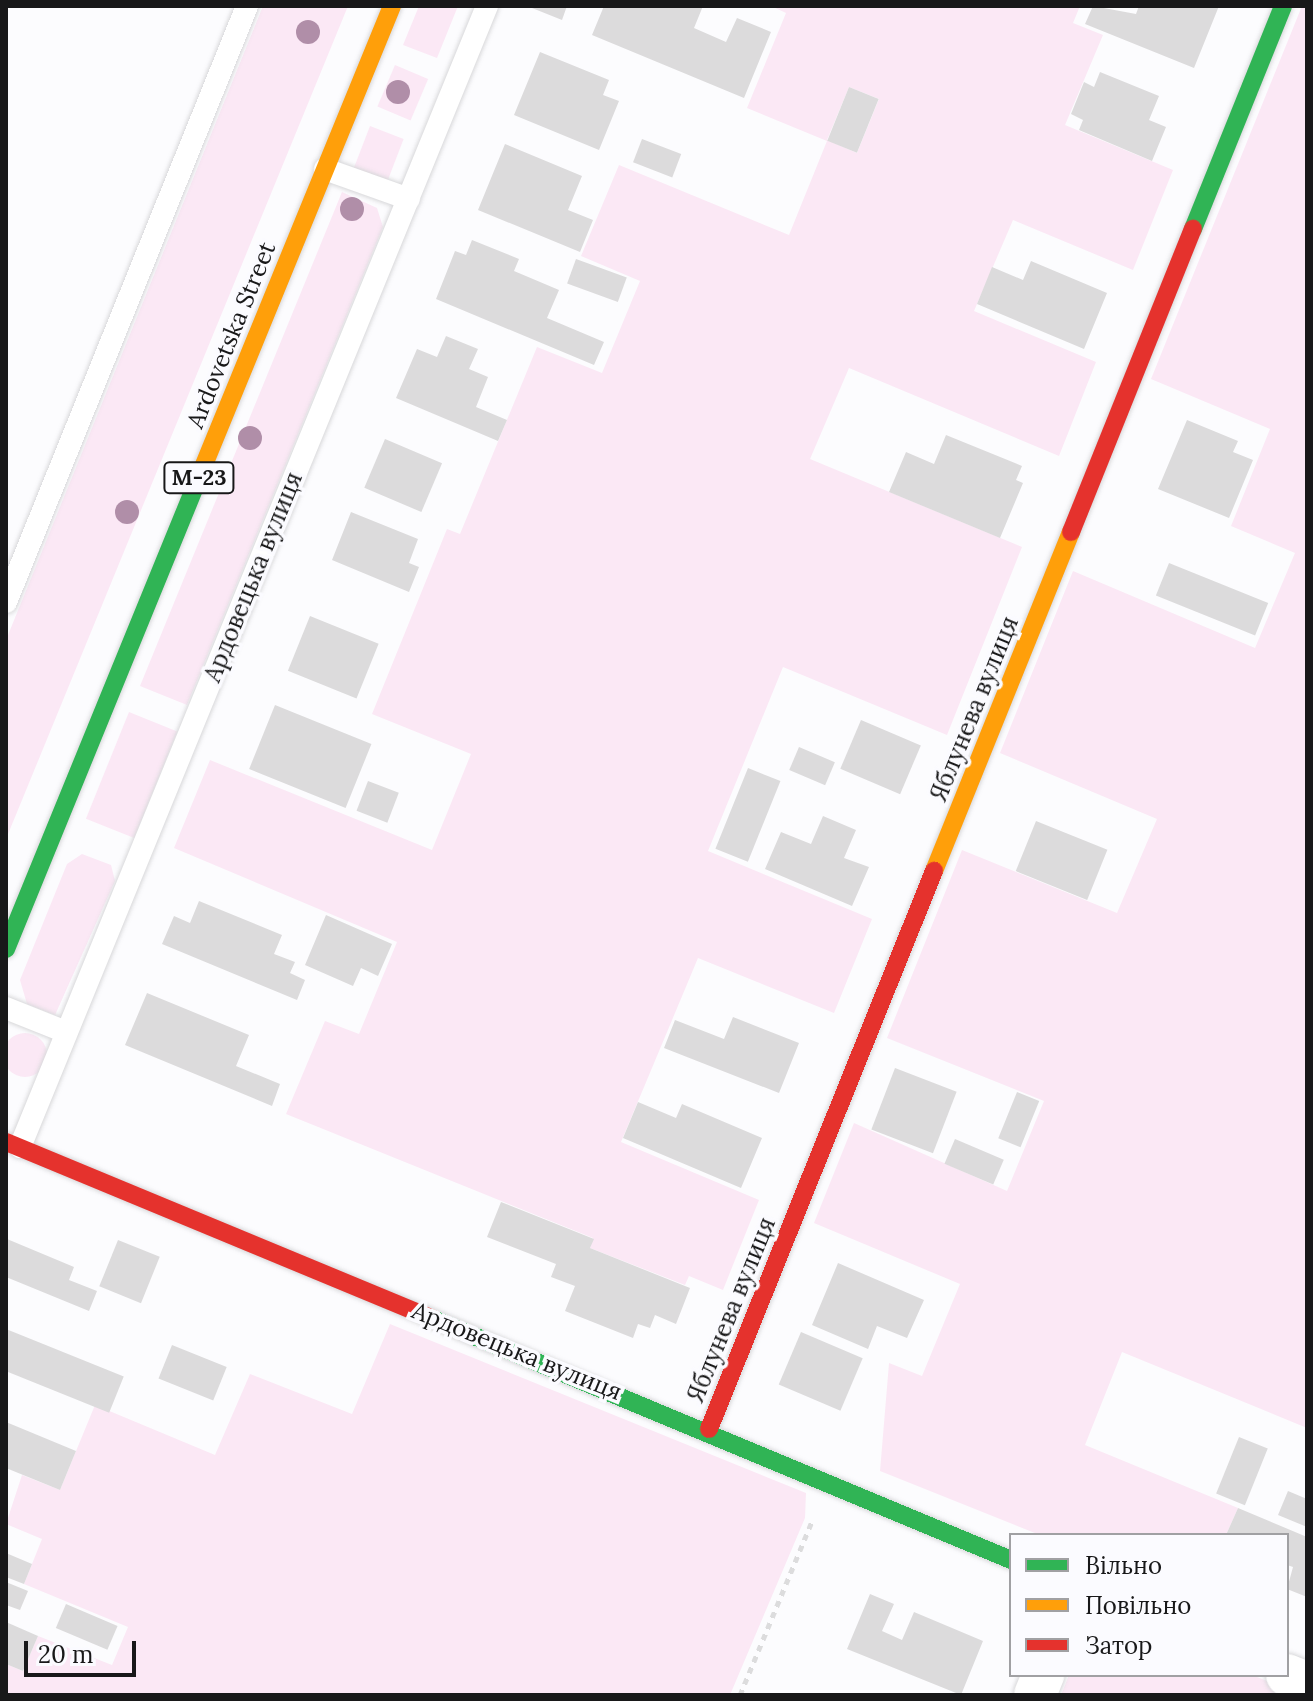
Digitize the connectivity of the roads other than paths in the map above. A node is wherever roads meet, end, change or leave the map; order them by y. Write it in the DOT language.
graph roads {
  1 [pos="247,6"];
  2 [pos="392,6"];
  3 [pos="487,6"];
  4 [pos="1283,6"];
  5 [pos="325,169"];
  6 [pos="409,199"];
  7 [pos="6,602"];
  8 [pos="6,949"];
  9 [pos="6,1008"];
  10 [pos="66,1032"];
  11 [pos="13,1145"];
  12 [pos="709,1429"];
  13 [pos="1009,1559"];
  1 -- 7 [label="lane"];
  2 -- 5 [label="main road, Ardovetska Street / М-23"];
  3 -- 6 [label="lane, Ардовецька вулиця"];
  4 -- 12 [label="main road, Яблунева вулиця"];
  5 -- 6 [label="lane"];
  5 -- 8 [label="main road, Ardovetska Street / М-23"];
  6 -- 10 [label="lane, Ардовецька вулиця"];
  9 -- 10 [label="lane"];
  10 -- 11 [label="lane, Ардовецька вулиця"];
  11 -- 12 [label="main road, Ардовецька вулиця"];
  12 -- 13 [label="main road, Ардовецька вулиця"];
}
